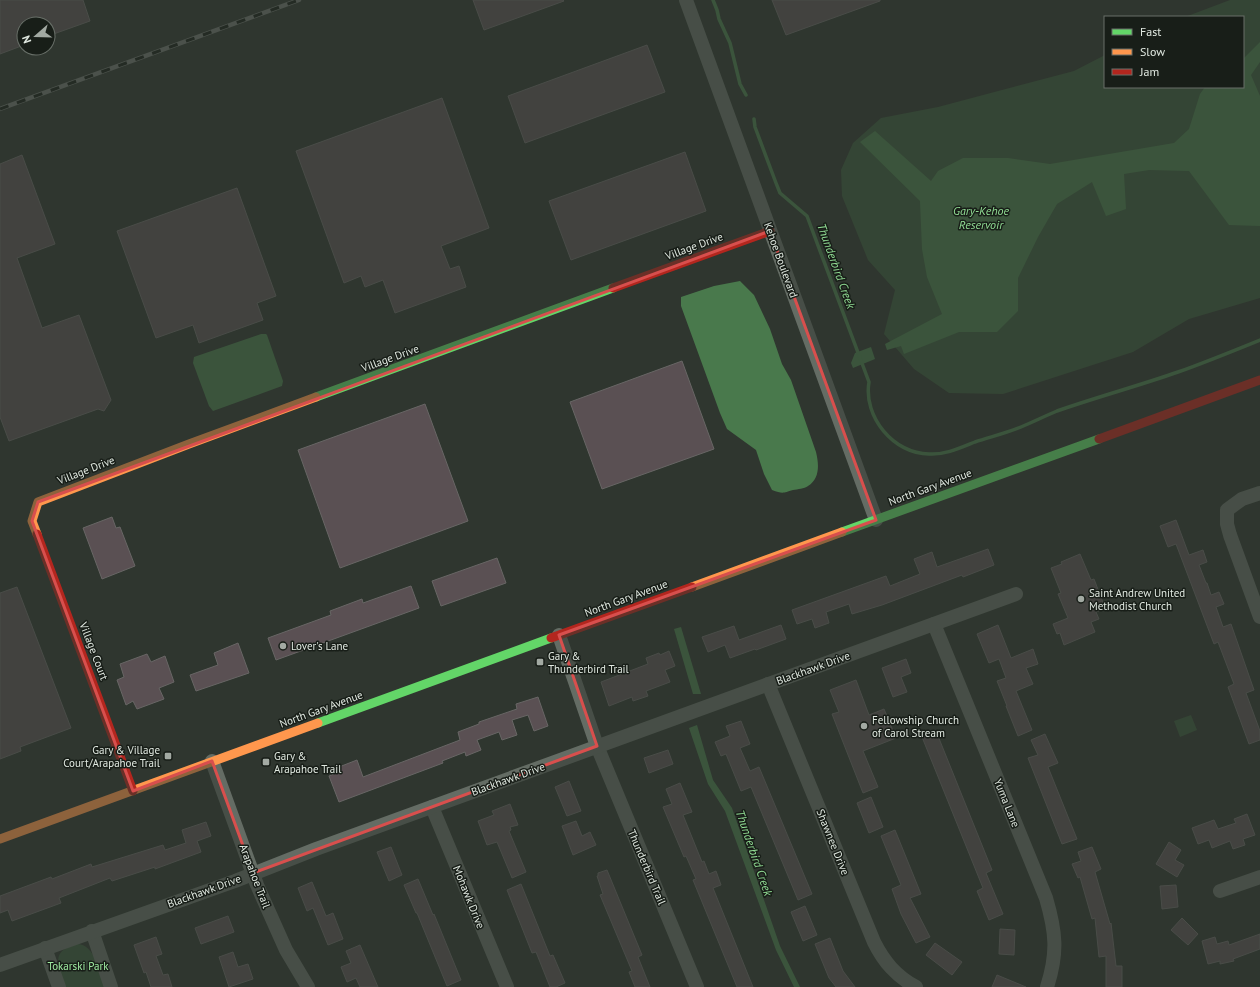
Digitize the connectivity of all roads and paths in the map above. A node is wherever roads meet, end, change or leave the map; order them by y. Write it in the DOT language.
graph roads {
  1 [pos="686,0"];
  2 [pos="770,231"];
  3 [pos="1260,380"];
  4 [pos="1260,493"];
  5 [pos="876,520"];
  6 [pos="32,521"];
  7 [pos="1016,594"];
  8 [pos="1260,617"];
  9 [pos="934,624"];
  10 [pos="559,635"];
  11 [pos="768,684"];
  12 [pos="597,746"];
  13 [pos="212,761"];
  14 [pos="132,791"];
  15 [pos="432,807"];
  16 [pos="0,839"];
  17 [pos="253,873"];
  18 [pos="1260,877"];
  19 [pos="1220,891"];
  20 [pos="92,931"];
  21 [pos="45,948"];
  22 [pos="0,965"];
  23 [pos="59,987"];
  24 [pos="112,987"];
  25 [pos="308,987"];
  26 [pos="507,987"];
  27 [pos="697,987"];
  28 [pos="916,987"];
  29 [pos="1047,987"];
  1 -- 2 [label="street, Kehoe Boulevard"];
  2 -- 5 [label="street, Kehoe Boulevard"];
  2 -- 6 [label="street, Village Drive"];
  3 -- 5 [label="street, North Gary Avenue"];
  4 -- 8 [label="street"];
  5 -- 10 [label="street, North Gary Avenue"];
  6 -- 14 [label="street, Village Court"];
  7 -- 9 [label="street, Blackhawk Drive"];
  9 -- 11 [label="street, Blackhawk Drive"];
  9 -- 29 [label="street, Yuma Lane"];
  10 -- 12 [label="street, Thunderbird Trail"];
  10 -- 13 [label="street, North Gary Avenue"];
  11 -- 12 [label="street, Blackhawk Drive"];
  11 -- 28 [label="street, Shawnee Drive"];
  12 -- 15 [label="street, Blackhawk Drive"];
  12 -- 27 [label="street, Thunderbird Trail"];
  13 -- 14 [label="street, North Gary Avenue"];
  13 -- 17 [label="street, Arapahoe Trail"];
  14 -- 16 [label="street, North Gary Avenue"];
  15 -- 17 [label="street, Blackhawk Drive"];
  15 -- 26 [label="street, Mohawk Drive"];
  17 -- 20 [label="street, Blackhawk Drive"];
  17 -- 25 [label="street, Arapahoe Trail"];
  18 -- 19 [label="street"];
  20 -- 21 [label="street, Blackhawk Drive"];
  20 -- 24 [label="street"];
  21 -- 22 [label="street, Blackhawk Drive"];
  21 -- 23 [label="street"];
}
